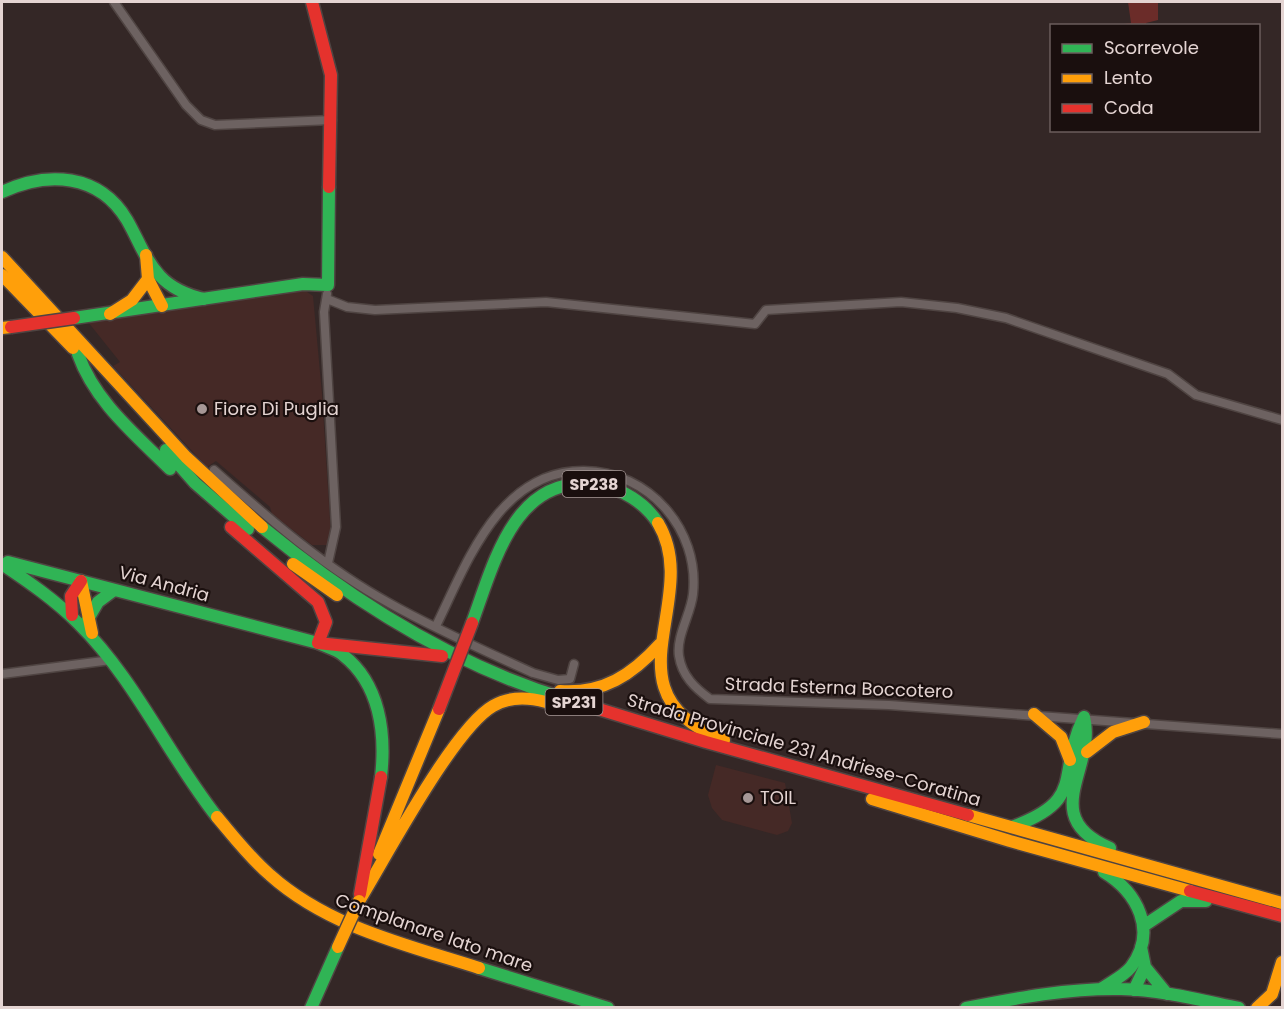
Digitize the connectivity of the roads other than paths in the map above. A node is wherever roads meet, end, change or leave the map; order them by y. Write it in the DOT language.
graph roads {
  1 [pos="114,2"];
  2 [pos="312,2"];
  3 [pos="332,120"];
  4 [pos="2,192"];
  5 [pos="3,255"];
  6 [pos="146,255"];
  7 [pos="2,275"];
  8 [pos="148,279"];
  9 [pos="165,282"];
  10 [pos="328,285"];
  11 [pos="327,298"];
  12 [pos="204,300"];
  13 [pos="162,306"];
  14 [pos="110,314"];
  15 [pos="6,327"];
  16 [pos="78,354"];
  17 [pos="1282,420"];
  18 [pos="214,470"];
  19 [pos="2,562"];
  20 [pos="328,563"];
  21 [pos="81,581"];
  22 [pos="114,590"];
  23 [pos="72,615"];
  24 [pos="88,619"];
  25 [pos="436,626"];
  26 [pos="92,634"];
  27 [pos="318,643"];
  28 [pos="660,644"];
  29 [pos="442,657"];
  30 [pos="111,660"];
  31 [pos="574,663"];
  32 [pos="483,668"];
  33 [pos="2,674"];
  34 [pos="573,708"];
  35 [pos="1034,714"];
  36 [pos="1084,717"];
  37 [pos="1144,722"];
  38 [pos="1282,734"];
  39 [pos="1087,752"];
  40 [pos="1071,764"];
  41 [pos="836,778"];
  42 [pos="1010,827"];
  43 [pos="1010,841"];
  44 [pos="1153,867"];
  45 [pos="359,901"];
  46 [pos="1282,903"];
  47 [pos="1263,911"];
  48 [pos="1282,916"];
  49 [pos="1145,925"];
  50 [pos="1142,947"];
  51 [pos="1282,962"];
  52 [pos="1145,967"];
  53 [pos="1130,969"];
  54 [pos="1101,989"];
  55 [pos="1134,990"];
  56 [pos="1167,994"];
  57 [pos="311,1008"];
  58 [pos="608,1008"];
  59 [pos="966,1008"];
  60 [pos="1239,1008"];
  61 [pos="1257,1008"];
  1 -- 3 [label="street"];
  2 -- 3 [label="main road"];
  3 -- 10 [label="main road"];
  4 -- 6 [label="main road"];
  5 -- 32 [label="main road, Strada Provinciale 231 Andriese-Coratina / SP231"];
  6 -- 8 [label="main road"];
  6 -- 9 [label="main road"];
  7 -- 16 [label="main road, Strada Provinciale 231 Andriese-Coratina / SP231"];
  8 -- 13 [label="main road"];
  8 -- 14 [label="main road"];
  9 -- 12 [label="main road"];
  9 -- 13 [label="main road"];
  10 -- 11 [label="street"];
  10 -- 12 [label="main road"];
  11 -- 17 [label="street"];
  11 -- 20 [label="street"];
  12 -- 13 [label="main road"];
  13 -- 14 [label="main road"];
  14 -- 15 [label="main road, bridge"];
  16 -- 27 [label="main road"];
  16 -- 29 [label="main road, Strada Provinciale 231 Andriese-Coratina / SP231"];
  18 -- 20 [label="street"];
  19 -- 21 [label="main road, Via Andria"];
  19 -- 23 [label="main road"];
  20 -- 25 [label="street"];
  21 -- 22 [label="main road, Via Andria"];
  21 -- 23 [label="main road"];
  21 -- 24 [label="main road"];
  22 -- 24 [label="main road"];
  22 -- 27 [label="main road, Via Andria"];
  23 -- 26 [label="main road"];
  24 -- 26 [label="main road"];
  25 -- 31 [label="street"];
  25 -- 35 [label="street, Strada Esterna Boccotero"];
  26 -- 30 [label="main road, Complanare lato mare"];
  27 -- 29 [label="main road"];
  27 -- 45 [label="main road"];
  28 -- 32 [label="main road"];
  28 -- 41 [label="main road"];
  28 -- 45 [label="main road, SP238, bridge"];
  29 -- 34 [label="main road, Strada Provinciale 231 Andriese-Coratina / SP231"];
  30 -- 33 [label="street"];
  30 -- 58 [label="main road, Complanare lato mare"];
  32 -- 41 [label="main road, Strada Provinciale 231 Andriese-Coratina / SP231"];
  34 -- 43 [label="main road, Strada Provinciale 231 Andriese-Coratina / SP231"];
  34 -- 45 [label="main road"];
  35 -- 36 [label="street, Strada Esterna Boccotero"];
  35 -- 40 [label="main road"];
  36 -- 37 [label="street, Strada Esterna Boccotero"];
  36 -- 39 [label="main road"];
  36 -- 40 [label="main road"];
  37 -- 38 [label="street, Strada Esterna Boccotero"];
  37 -- 39 [label="main road"];
  39 -- 44 [label="main road"];
  40 -- 42 [label="main road"];
  41 -- 42 [label="main road, Strada Provinciale 231 Andriese-Coratina / SP231"];
  42 -- 44 [label="main road, Strada Provinciale 231 Andriese-Coratina / SP231"];
  43 -- 47 [label="main road, Strada Provinciale 231 Andriese-Coratina / SP231"];
  43 -- 49 [label="main road"];
  44 -- 46 [label="main road, Strada Provinciale 231 Andriese-Coratina / SP231"];
  45 -- 57 [label="main road, SP238, bridge"];
  47 -- 48 [label="main road, Strada Provinciale 231 Andriese-Coratina / SP231"];
  47 -- 49 [label="main road"];
  49 -- 50 [label="main road"];
  50 -- 52 [label="main road"];
  50 -- 53 [label="main road"];
  51 -- 61 [label="main road"];
  52 -- 55 [label="main road"];
  52 -- 56 [label="main road"];
  53 -- 54 [label="main road"];
  53 -- 55 [label="main road"];
  54 -- 55 [label="main road"];
  54 -- 59 [label="main road"];
  55 -- 56 [label="main road"];
  56 -- 60 [label="main road"];
}
